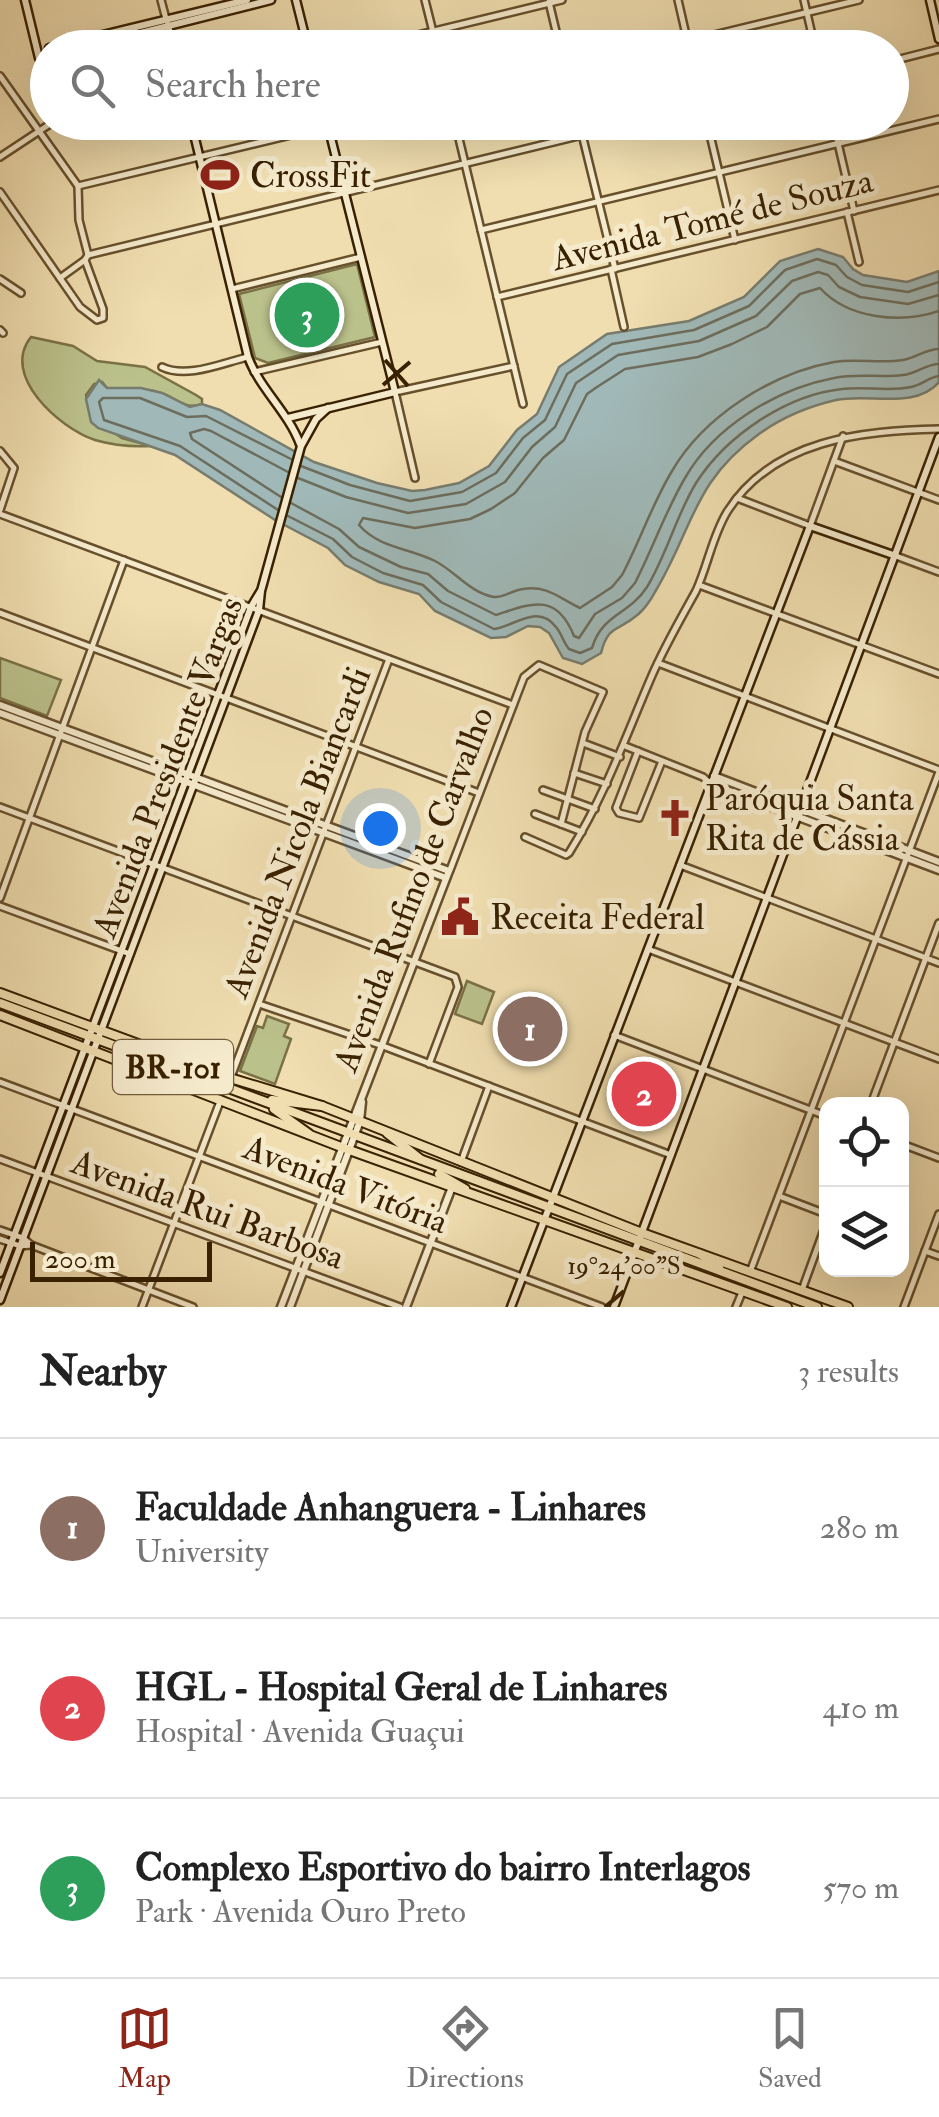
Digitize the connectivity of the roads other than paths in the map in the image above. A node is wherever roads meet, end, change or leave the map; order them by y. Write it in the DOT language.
graph roads {
  1 [pos="26,0"];
  2 [pos="162,0"];
  3 [pos="247,0"];
  4 [pos="272,0"];
  5 [pos="296,0"];
  6 [pos="426,0"];
  7 [pos="562,0"];
  8 [pos="678,0"];
  9 [pos="804,0"];
  10 [pos="860,0"];
  11 [pos="930,0"];
  12 [pos="549,2"];
  13 [pos="807,12"];
  14 [pos="167,23"];
  15 [pos="34,30"];
  16 [pos="134,30"];
  17 [pos="143,30"];
  18 [pos="169,30"];
  19 [pos="304,30"];
  20 [pos="433,30"];
  21 [pos="437,30"];
  22 [pos="556,30"];
  23 [pos="685,30"];
  24 [pos="740,30"];
  25 [pos="811,30"];
  26 [pos="939,39"];
  27 [pos="939,49"];
  28 [pos="909,57"];
  29 [pos="0,76"];
  30 [pos="30,119"];
  31 [pos="939,120"];
  32 [pos="909,127"];
  33 [pos="30,136"];
  34 [pos="45,140"];
  35 [pos="196,140"];
  36 [pos="268,140"];
  37 [pos="332,140"];
  38 [pos="459,140"];
  39 [pos="565,140"];
  40 [pos="583,140"];
  41 [pos="711,140"];
  42 [pos="837,140"];
  43 [pos="855,140"];
  44 [pos="838,144"];
  45 [pos="0,157"];
  46 [pos="200,157"];
  47 [pos="465,164"];
  48 [pos="719,173"];
  49 [pos="78,186"];
  50 [pos="939,190"];
  51 [pos="0,192"];
  52 [pos="345,193"];
  53 [pos="599,202"];
  54 [pos="851,212"];
  55 [pos="216,224"];
  56 [pos="481,230"];
  57 [pos="735,240"];
  58 [pos="87,258"];
  59 [pos="361,258"];
  60 [pos="859,262"];
  61 [pos="613,269"];
  62 [pos="60,278"];
  63 [pos="0,280"];
  64 [pos="232,289"];
  65 [pos="22,293"];
  66 [pos="497,297"];
  67 [pos="624,326"];
  68 [pos="382,342"];
  69 [pos="248,357"];
  70 [pos="514,366"];
  71 [pos="162,367"];
  72 [pos="254,372"];
  73 [pos="395,392"];
  74 [pos="522,404"];
  75 [pos="328,408"];
  76 [pos="288,418"];
  77 [pos="939,428"];
  78 [pos="843,436"];
  79 [pos="939,437"];
  80 [pos="301,448"];
  81 [pos="0,451"];
  82 [pos="834,462"];
  83 [pos="415,478"];
  84 [pos="918,492"];
  85 [pos="737,498"];
  86 [pos="939,500"];
  87 [pos="0,512"];
  88 [pos="810,526"];
  89 [pos="896,556"];
  90 [pos="124,560"];
  91 [pos="939,572"];
  92 [pos="699,585"];
  93 [pos="255,609"];
  94 [pos="0,613"];
  95 [pos="776,614"];
  96 [pos="93,646"];
  97 [pos="862,646"];
  98 [pos="389,659"];
  99 [pos="658,663"];
  100 [pos="939,674"];
  101 [pos="222,695"];
  102 [pos="745,696"];
  103 [pos="513,705"];
  104 [pos="0,709"];
  105 [pos="831,729"];
  106 [pos="61,732"];
  107 [pos="583,743"];
  108 [pos="357,745"];
  109 [pos="625,746"];
  110 [pos="638,751"];
  111 [pos="620,757"];
  112 [pos="662,761"];
  113 [pos="939,771"];
  114 [pos="574,774"];
  115 [pos="190,780"];
  116 [pos="712,780"];
  117 [pos="607,784"];
  118 [pos="542,790"];
  119 [pos="479,793"];
  120 [pos="570,799"];
  121 [pos="0,807"];
  122 [pos="596,809"];
  123 [pos="799,813"];
  124 [pos="534,814"];
  125 [pos="30,818"];
  126 [pos="561,824"];
  127 [pos="325,829"];
  128 [pos="582,832"];
  129 [pos="524,838"];
  130 [pos="908,854"];
  131 [pos="939,862"];
  132 [pos="680,864"];
  133 [pos="158,866"];
  134 [pos="939,870"];
  135 [pos="448,875"];
  136 [pos="768,898"];
  137 [pos="0,902"];
  138 [pos="292,916"];
  139 [pos="939,923"];
  140 [pos="876,939"];
  141 [pos="648,949"];
  142 [pos="126,953"];
  143 [pos="926,958"];
  144 [pos="415,962"];
  145 [pos="939,963"];
  146 [pos="736,982"];
  147 [pos="0,993"];
  148 [pos="0,1004"];
  149 [pos="259,1004"];
  150 [pos="0,1015"];
  151 [pos="844,1023"];
  152 [pos="95,1033"];
  153 [pos="614,1035"];
  154 [pos="894,1042"];
  155 [pos="383,1046"];
  156 [pos="90,1048"];
  157 [pos="939,1059"];
  158 [pos="429,1064"];
  159 [pos="704,1069"];
  160 [pos="230,1078"];
  161 [pos="0,1082"];
  162 [pos="488,1086"];
  163 [pos="248,1095"];
  164 [pos="874,1097"];
  165 [pos="221,1098"];
  166 [pos="322,1106"];
  167 [pos="67,1107"];
  168 [pos="811,1110"];
  169 [pos="819,1113"];
  170 [pos="356,1119"];
  171 [pos="581,1121"];
  172 [pos="386,1132"];
  173 [pos="350,1133"];
  174 [pos="309,1134"];
  175 [pos="909,1147"];
  176 [pos="345,1149"];
  177 [pos="200,1155"];
  178 [pos="672,1155"];
  179 [pos="409,1157"];
  180 [pos="939,1158"];
  181 [pos="0,1159"];
  182 [pos="461,1162"];
  183 [pos="428,1164"];
  184 [pos="42,1174"];
  185 [pos="453,1185"];
  186 [pos="466,1189"];
  187 [pos="779,1196"];
  188 [pos="552,1197"];
  189 [pos="325,1202"];
  190 [pos="548,1208"];
  191 [pos="819,1211"];
  192 [pos="939,1214"];
  193 [pos="544,1218"];
  194 [pos="174,1223"];
  195 [pos="0,1230"];
  196 [pos="641,1237"];
  197 [pos="0,1238"];
  198 [pos="17,1240"];
  199 [pos="431,1242"];
  200 [pos="819,1243"];
  201 [pos="635,1251"];
  202 [pos="925,1251"];
  203 [pos="700,1254"];
  204 [pos="939,1256"];
  205 [pos="299,1270"];
  206 [pos="750,1272"];
  207 [pos="0,1273"];
  208 [pos="727,1273"];
  209 [pos="522,1277"];
  210 [pos="148,1290"];
  211 [pos="742,1290"];
  212 [pos="802,1290"];
  213 [pos="0,1300"];
  214 [pos="142,1307"];
  215 [pos="193,1307"];
  216 [pos="280,1307"];
  217 [pos="290,1307"];
  218 [pos="403,1307"];
  219 [pos="510,1307"];
  220 [pos="602,1307"];
  221 [pos="614,1307"];
  222 [pos="736,1307"];
  223 [pos="787,1307"];
  224 [pos="817,1307"];
  225 [pos="848,1307"];
  226 [pos="904,1307"];
  1 -- 15 [label="main road"];
  2 -- 14 [label="street"];
  3 -- 14 [label="main road"];
  4 -- 14 [label="main road"];
  5 -- 19 [label="main road"];
  6 -- 20 [label="street"];
  7 -- 12 [label="street"];
  8 -- 23 [label="street"];
  9 -- 13 [label="street"];
  10 -- 13 [label="street"];
  11 -- 26 [label="main road"];
  12 -- 21 [label="street"];
  12 -- 22 [label="street"];
  13 -- 24 [label="street"];
  13 -- 25 [label="street"];
  14 -- 16 [label="main road"];
  14 -- 17 [label="main road"];
  14 -- 18 [label="main road"];
  27 -- 28 [label="street"];
  29 -- 30 [label="street"];
  31 -- 32 [label="street"];
  33 -- 45 [label="street"];
  34 -- 49 [label="street"];
  35 -- 46 [label="main road"];
  36 -- 46 [label="street"];
  37 -- 52 [label="main road"];
  38 -- 47 [label="street"];
  39 -- 47 [label="street"];
  40 -- 53 [label="street"];
  41 -- 48 [label="street"];
  42 -- 44 [label="street"];
  43 -- 44 [label="street"];
  44 -- 48 [label="street"];
  44 -- 54 [label="street"];
  46 -- 49 [label="street"];
  46 -- 55 [label="main road"];
  47 -- 52 [label="street"];
  47 -- 56 [label="street"];
  48 -- 53 [label="street"];
  48 -- 57 [label="street"];
  49 -- 58 [label="street"];
  50 -- 54 [label="street, Avenida Tomé de Souza"];
  51 -- 62 [label="street"];
  52 -- 55 [label="street"];
  52 -- 59 [label="main road"];
  53 -- 56 [label="street"];
  53 -- 61 [label="street"];
  54 -- 57 [label="street, Avenida Tomé de Souza"];
  54 -- 60 [label="street"];
  55 -- 58 [label="street"];
  55 -- 64 [label="main road"];
  56 -- 66 [label="street"];
  57 -- 61 [label="street, Avenida Tomé de Souza"];
  58 -- 62 [label="street"];
  58 -- 62 [label="street"];
  59 -- 64 [label="street"];
  59 -- 68 [label="main road"];
  61 -- 66 [label="street, Avenida Tomé de Souza"];
  61 -- 67 [label="street"];
  63 -- 65 [label="street"];
  64 -- 69 [label="main road"];
  66 -- 70 [label="street"];
  68 -- 72 [label="street"];
  68 -- 73 [label="main road"];
  69 -- 71 [label="street"];
  69 -- 72 [label="main road"];
  70 -- 73 [label="street"];
  70 -- 74 [label="street"];
  72 -- 76 [label="main road"];
  73 -- 75 [label="main road"];
  73 -- 83 [label="street"];
  75 -- 76 [label="main road"];
  75 -- 80 [label="main road"];
  76 -- 80 [label="main road"];
  77 -- 78 [label="street"];
  78 -- 82 [label="street"];
  78 -- 85 [label="street"];
  79 -- 84 [label="main road"];
  80 -- 93 [label="main road, Avenida Presidente Vargas"];
  81 -- 87 [label="street"];
  82 -- 84 [label="street"];
  82 -- 88 [label="street"];
  84 -- 86 [label="street"];
  84 -- 89 [label="main road"];
  85 -- 88 [label="street"];
  85 -- 92 [label="street"];
  87 -- 90 [label="street"];
  88 -- 89 [label="main road"];
  88 -- 95 [label="main road"];
  89 -- 91 [label="street"];
  89 -- 97 [label="main road"];
  90 -- 93 [label="street"];
  90 -- 96 [label="street"];
  92 -- 95 [label="street"];
  92 -- 99 [label="street"];
  93 -- 98 [label="street"];
  93 -- 101 [label="main road, Avenida Presidente Vargas"];
  94 -- 96 [label="street"];
  95 -- 97 [label="street"];
  95 -- 102 [label="main road"];
  96 -- 101 [label="street"];
  96 -- 106 [label="street"];
  97 -- 100 [label="street"];
  97 -- 105 [label="main road"];
  98 -- 103 [label="street"];
  98 -- 108 [label="street, Avenida Nicola Biancardi"];
  99 -- 102 [label="street"];
  99 -- 109 [label="street"];
  101 -- 108 [label="street"];
  101 -- 115 [label="main road, Avenida Presidente Vargas"];
  102 -- 105 [label="street"];
  102 -- 116 [label="main road"];
  103 -- 107 [label="street, Avenida Rufino de Carvalho"];
  103 -- 119 [label="street, Avenida Rufino de Carvalho"];
  104 -- 106 [label="main road"];
  105 -- 113 [label="street"];
  105 -- 123 [label="main road"];
  106 -- 115 [label="main road"];
  106 -- 125 [label="street"];
  107 -- 111 [label="street"];
  107 -- 114 [label="street"];
  108 -- 119 [label="street"];
  108 -- 127 [label="street, Avenida Nicola Biancardi"];
  109 -- 110 [label="street"];
  109 -- 111 [label="street"];
  110 -- 112 [label="street"];
  110 -- 112 [label="street"];
  111 -- 117 [label="street"];
  112 -- 116 [label="street"];
  113 -- 130 [label="street"];
  114 -- 117 [label="street"];
  114 -- 120 [label="street"];
  115 -- 127 [label="main road"];
  115 -- 133 [label="main road, Avenida Presidente Vargas"];
  116 -- 123 [label="main road"];
  116 -- 132 [label="main road"];
  117 -- 122 [label="street"];
  118 -- 120 [label="street"];
  119 -- 135 [label="street, Avenida Rufino de Carvalho"];
  120 -- 122 [label="street"];
  120 -- 126 [label="street"];
  121 -- 125 [label="street"];
  122 -- 128 [label="street"];
  123 -- 130 [label="main road"];
  123 -- 136 [label="main road"];
  124 -- 126 [label="street"];
  125 -- 133 [label="street"];
  125 -- 137 [label="street"];
  126 -- 128 [label="street"];
  127 -- 135 [label="main road"];
  127 -- 138 [label="street, Avenida Nicola Biancardi"];
  128 -- 129 [label="street"];
  130 -- 131 [label="main road"];
  130 -- 134 [label="main road"];
  130 -- 140 [label="street"];
  132 -- 136 [label="street"];
  132 -- 141 [label="main road"];
  133 -- 138 [label="street"];
  133 -- 142 [label="main road, Avenida Presidente Vargas"];
  135 -- 144 [label="main road, Avenida Rufino de Carvalho"];
  136 -- 140 [label="street"];
  136 -- 146 [label="main road"];
  137 -- 142 [label="street"];
  138 -- 144 [label="street"];
  138 -- 149 [label="street, Avenida Nicola Biancardi"];
  139 -- 143 [label="street"];
  140 -- 143 [label="street"];
  140 -- 151 [label="street"];
  141 -- 146 [label="street"];
  141 -- 153 [label="main road"];
  142 -- 152 [label="main road, Avenida Presidente Vargas"];
  143 -- 145 [label="street"];
  143 -- 154 [label="street"];
  144 -- 155 [label="main road, Avenida Rufino de Carvalho"];
  144 -- 158 [label="street"];
  146 -- 151 [label="street"];
  146 -- 159 [label="main road"];
  147 -- 152 [label="main road"];
  148 -- 152 [label="main road, BR-101"];
  149 -- 155 [label="street"];
  149 -- 160 [label="street, Avenida Nicola Biancardi"];
  150 -- 156 [label="main road"];
  151 -- 154 [label="street"];
  151 -- 168 [label="street"];
  152 -- 156 [label="main road, Avenida Presidente Vargas"];
  152 -- 160 [label="main road"];
  152 -- 163 [label="main road, BR-101"];
  153 -- 159 [label="street"];
  153 -- 171 [label="main road"];
  154 -- 157 [label="street"];
  154 -- 164 [label="street"];
  155 -- 158 [label="street"];
  155 -- 170 [label="main road, Avenida Rufino de Carvalho"];
  156 -- 165 [label="main road"];
  156 -- 167 [label="main road, Avenida Presidente Vargas"];
  158 -- 162 [label="street"];
  159 -- 168 [label="street"];
  159 -- 178 [label="main road"];
  160 -- 166 [label="main road"];
  161 -- 167 [label="street, Avenida Vitória"];
  162 -- 171 [label="street"];
  162 -- 182 [label="street"];
  163 -- 166 [label="main road"];
  163 -- 173 [label="main road, BR-101"];
  163 -- 174 [label="main road"];
  165 -- 174 [label="main road"];
  165 -- 177 [label="street"];
  166 -- 170 [label="main road"];
  167 -- 177 [label="street, Avenida Vitória"];
  167 -- 184 [label="main road, Avenida Presidente Vargas"];
  168 -- 169 [label="street"];
  168 -- 187 [label="street"];
  170 -- 172 [label="main road"];
  170 -- 173 [label="main road, Avenida Rufino de Carvalho"];
  171 -- 178 [label="street"];
  171 -- 188 [label="main road"];
  172 -- 182 [label="main road"];
  172 -- 183 [label="main road"];
  173 -- 176 [label="main road, Avenida Rufino de Carvalho"];
  173 -- 179 [label="main road, BR-101"];
  174 -- 176 [label="main road"];
  175 -- 180 [label="street"];
  176 -- 185 [label="main road"];
  176 -- 189 [label="main road"];
  177 -- 189 [label="street, Avenida Vitória"];
  177 -- 194 [label="street"];
  178 -- 196 [label="main road"];
  179 -- 183 [label="main road, BR-101"];
  179 -- 186 [label="main road"];
  181 -- 184 [label="street, Avenida Rui Barbosa"];
  182 -- 188 [label="main road"];
  183 -- 190 [label="main road, BR-101"];
  184 -- 194 [label="street, Avenida Rui Barbosa"];
  184 -- 198 [label="main road, Avenida Presidente Vargas"];
  185 -- 186 [label="main road"];
  185 -- 199 [label="main road"];
  186 -- 193 [label="main road"];
  187 -- 191 [label="street"];
  187 -- 206 [label="street"];
  188 -- 190 [label="main road"];
  188 -- 196 [label="main road"];
  189 -- 199 [label="street, Avenida Vitória"];
  189 -- 205 [label="main road"];
  190 -- 193 [label="main road"];
  190 -- 196 [label="main road, BR-101"];
  192 -- 202 [label="street"];
  193 -- 201 [label="main road"];
  193 -- 209 [label="main road"];
  194 -- 205 [label="street, Avenida Rui Barbosa"];
  194 -- 210 [label="street"];
  195 -- 198 [label="street"];
  196 -- 201 [label="main road"];
  196 -- 203 [label="main road"];
  196 -- 208 [label="main road, BR-101"];
  197 -- 198 [label="street"];
  198 -- 207 [label="main road, Avenida Presidente Vargas"];
  198 -- 210 [label="street"];
  198 -- 213 [label="main road, Avenida Presidente Vargas"];
  199 -- 209 [label="street, Avenida Vitória"];
  199 -- 218 [label="main road"];
  200 -- 212 [label="street"];
  201 -- 211 [label="main road"];
  201 -- 221 [label="main road"];
  202 -- 204 [label="street"];
  202 -- 226 [label="street"];
  203 -- 206 [label="main road"];
  203 -- 208 [label="main road"];
  205 -- 216 [label="main road"];
  205 -- 217 [label="main road"];
  205 -- 218 [label="street, Avenida Rui Barbosa"];
  206 -- 212 [label="main road"];
  208 -- 224 [label="main road, BR-101"];
  209 -- 219 [label="main road"];
  209 -- 220 [label="street, Avenida Vitória"];
  210 -- 214 [label="street"];
  210 -- 215 [label="street"];
  211 -- 222 [label="street"];
  211 -- 223 [label="main road"];
  212 -- 225 [label="main road"];
}
